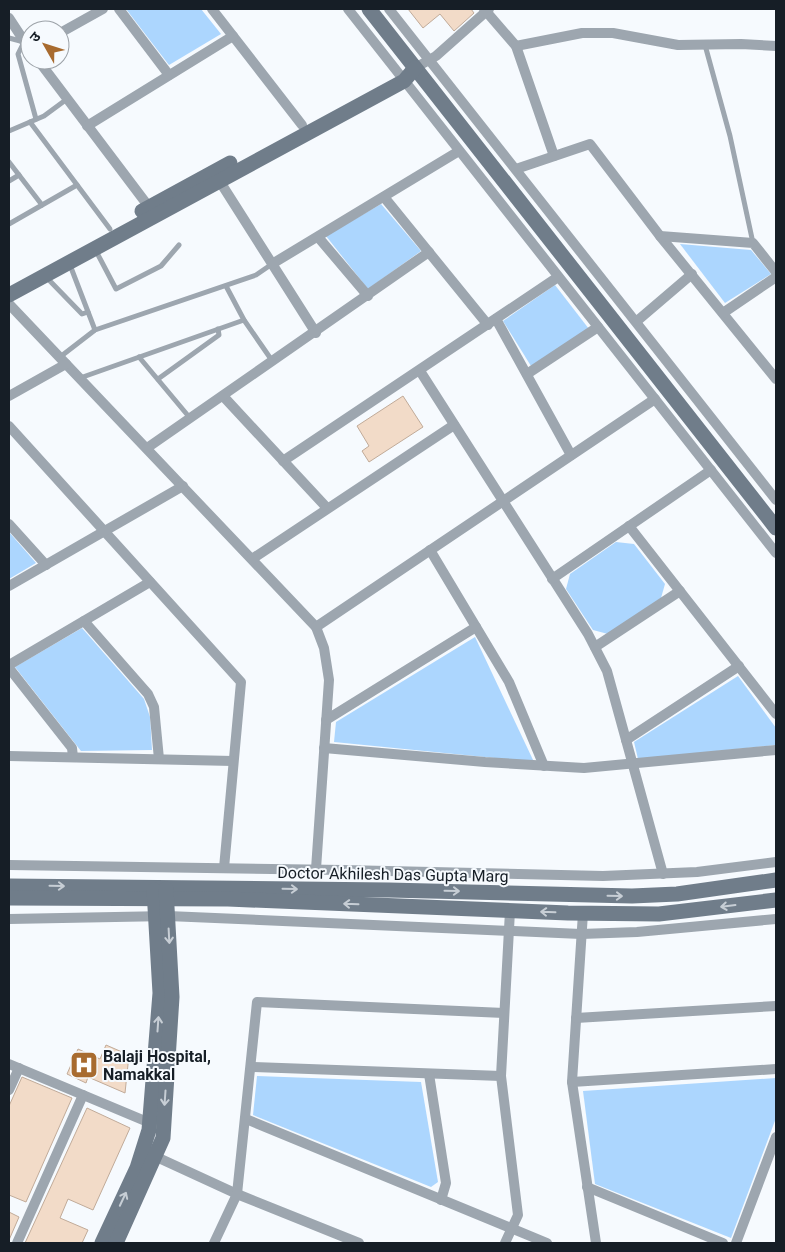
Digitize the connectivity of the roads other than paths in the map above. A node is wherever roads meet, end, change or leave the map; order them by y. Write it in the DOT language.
graph roads {
  1 [pos="103,9"];
  2 [pos="119,9"];
  3 [pos="212,9"];
  4 [pos="348,9"];
  5 [pos="369,9"];
  6 [pos="390,9"];
  7 [pos="487,10"];
  8 [pos="9,18"];
  9 [pos="70,27"];
  10 [pos="20,34"];
  11 [pos="233,36"];
  12 [pos="705,45"];
  13 [pos="516,46"];
  14 [pos="776,46"];
  15 [pos="429,60"];
  16 [pos="415,68"];
  17 [pos="22,70"];
  18 [pos="45,70"];
  19 [pos="169,75"];
  20 [pos="401,77"];
  21 [pos="67,99"];
  22 [pos="36,119"];
  23 [pos="30,122"];
  24 [pos="302,125"];
  25 [pos="87,126"];
  26 [pos="9,132"];
  27 [pos="460,151"];
  28 [pos="554,156"];
  29 [pos="9,162"];
  30 [pos="516,170"];
  31 [pos="19,176"];
  32 [pos="217,176"];
  33 [pos="9,181"];
  34 [pos="77,185"];
  35 [pos="384,197"];
  36 [pos="42,205"];
  37 [pos="149,207"];
  38 [pos="9,224"];
  39 [pos="110,229"];
  40 [pos="660,236"];
  41 [pos="318,237"];
  42 [pos="753,243"];
  43 [pos="179,245"];
  44 [pos="95,248"];
  45 [pos="429,252"];
  46 [pos="69,262"];
  47 [pos="272,264"];
  48 [pos="776,272"];
  49 [pos="692,274"];
  50 [pos="45,276"];
  51 [pos="558,277"];
  52 [pos="776,277"];
  53 [pos="9,284"];
  54 [pos="226,286"];
  55 [pos="9,295"];
  56 [pos="368,296"];
  57 [pos="9,304"];
  58 [pos="88,312"];
  59 [pos="723,313"];
  60 [pos="244,320"];
  61 [pos="492,322"];
  62 [pos="637,322"];
  63 [pos="598,327"];
  64 [pos="218,329"];
  65 [pos="95,330"];
  66 [pos="316,333"];
  67 [pos="139,357"];
  68 [pos="63,360"];
  69 [pos="273,362"];
  70 [pos="420,371"];
  71 [pos="528,374"];
  72 [pos="80,378"];
  73 [pos="776,378"];
  74 [pos="158,379"];
  75 [pos="9,396"];
  76 [pos="223,396"];
  77 [pos="655,399"];
  78 [pos="191,418"];
  79 [pos="454,425"];
  80 [pos="9,426"];
  81 [pos="147,448"];
  82 [pos="571,455"];
  83 [pos="283,461"];
  84 [pos="711,470"];
  85 [pos="183,486"];
  86 [pos="776,500"];
  87 [pos="502,502"];
  88 [pos="327,508"];
  89 [pos="9,524"];
  90 [pos="629,526"];
  91 [pos="776,528"];
  92 [pos="104,532"];
  93 [pos="430,550"];
  94 [pos="776,553"];
  95 [pos="252,558"];
  96 [pos="46,565"];
  97 [pos="552,579"];
  98 [pos="150,582"];
  99 [pos="9,586"];
  100 [pos="680,591"];
  101 [pos="84,621"];
  102 [pos="316,627"];
  103 [pos="476,627"];
  104 [pos="595,647"];
  105 [pos="9,666"];
  106 [pos="739,666"];
  107 [pos="776,714"];
  108 [pos="326,720"];
  109 [pos="626,740"];
  110 [pos="324,748"];
  111 [pos="776,750"];
  112 [pos="9,756"];
  113 [pos="73,757"];
  114 [pos="159,759"];
  115 [pos="233,761"];
  116 [pos="633,764"];
  117 [pos="544,766"];
  118 [pos="776,862"];
  119 [pos="9,866"];
  120 [pos="224,868"];
  121 [pos="316,869"];
  122 [pos="384,871"];
  123 [pos="663,874"];
  124 [pos="776,880"];
  125 [pos="9,886"];
  126 [pos="160,893"];
  127 [pos="376,895"];
  128 [pos="9,898"];
  129 [pos="776,900"];
  130 [pos="510,910"];
  131 [pos="583,913"];
  132 [pos="161,916"];
  133 [pos="776,918"];
  134 [pos="9,919"];
  135 [pos="509,930"];
  136 [pos="581,934"];
  137 [pos="776,1006"];
  138 [pos="504,1013"];
  139 [pos="576,1018"];
  140 [pos="14,1066"];
  141 [pos="251,1067"];
  142 [pos="776,1069"];
  143 [pos="429,1074"];
  144 [pos="501,1076"];
  145 [pos="572,1082"];
  146 [pos="9,1090"];
  147 [pos="83,1095"];
  148 [pos="246,1120"];
  149 [pos="150,1123"];
  150 [pos="776,1137"];
  151 [pos="148,1154"];
  152 [pos="588,1187"];
  153 [pos="238,1194"];
  154 [pos="441,1200"];
  155 [pos="512,1229"];
  156 [pos="17,1243"];
  157 [pos="102,1243"];
  158 [pos="116,1243"];
  159 [pos="214,1243"];
  160 [pos="359,1243"];
  161 [pos="506,1243"];
  162 [pos="548,1243"];
  163 [pos="596,1243"];
  164 [pos="722,1243"];
  165 [pos="736,1243"];
  1 -- 9 [label="street"];
  2 -- 19 [label="street"];
  3 -- 11 [label="street"];
  4 -- 20 [label="street"];
  5 -- 16 [label="street"];
  6 -- 15 [label="street"];
  7 -- 13 [label="street"];
  7 -- 15 [label="street"];
  8 -- 10 [label="street"];
  11 -- 19 [label="street"];
  11 -- 24 [label="street"];
  12 -- 13 [label="street"];
  12 -- 14 [label="street"];
  12 -- 42 [label="lane"];
  13 -- 28 [label="street"];
  15 -- 16 [label="street"];
  15 -- 30 [label="street"];
  16 -- 20 [label="street"];
  16 -- 91 [label="street"];
  17 -- 22 [label="lane"];
  18 -- 21 [label="street"];
  19 -- 25 [label="street"];
  20 -- 24 [label="street"];
  20 -- 27 [label="street"];
  20 -- 32 [label="street"];
  21 -- 22 [label="lane"];
  21 -- 25 [label="street"];
  22 -- 23 [label="lane"];
  23 -- 26 [label="lane"];
  23 -- 34 [label="lane"];
  24 -- 32 [label="street"];
  25 -- 37 [label="street"];
  27 -- 35 [label="street"];
  27 -- 51 [label="street"];
  28 -- 30 [label="street"];
  28 -- 40 [label="street"];
  29 -- 31 [label="lane"];
  30 -- 62 [label="street"];
  31 -- 33 [label="lane"];
  31 -- 36 [label="lane"];
  32 -- 37 [label="street"];
  32 -- 44 [label="street"];
  32 -- 47 [label="street"];
  34 -- 36 [label="lane"];
  34 -- 39 [label="lane"];
  35 -- 41 [label="street"];
  35 -- 45 [label="street"];
  36 -- 38 [label="lane"];
  37 -- 39 [label="street"];
  39 -- 53 [label="street"];
  40 -- 42 [label="street"];
  40 -- 49 [label="street"];
  41 -- 47 [label="street"];
  41 -- 56 [label="street"];
  42 -- 48 [label="street"];
  43 -- 44 [label="lane"];
  44 -- 46 [label="street"];
  45 -- 56 [label="street"];
  45 -- 61 [label="street"];
  46 -- 50 [label="street"];
  46 -- 58 [label="lane"];
  47 -- 54 [label="lane"];
  47 -- 66 [label="street"];
  49 -- 59 [label="street"];
  49 -- 62 [label="street"];
  50 -- 55 [label="street"];
  50 -- 58 [label="lane"];
  51 -- 61 [label="street"];
  51 -- 63 [label="street"];
  52 -- 59 [label="street"];
  54 -- 60 [label="lane"];
  54 -- 65 [label="lane"];
  56 -- 66 [label="street"];
  57 -- 68 [label="street"];
  58 -- 65 [label="lane"];
  59 -- 73 [label="street"];
  60 -- 64 [label="lane"];
  60 -- 69 [label="lane"];
  61 -- 70 [label="street"];
  61 -- 71 [label="street"];
  62 -- 86 [label="street"];
  63 -- 71 [label="street"];
  63 -- 77 [label="street"];
  64 -- 67 [label="lane"];
  64 -- 74 [label="lane"];
  65 -- 68 [label="lane"];
  66 -- 69 [label="street"];
  67 -- 72 [label="lane"];
  67 -- 74 [label="lane"];
  68 -- 72 [label="street"];
  68 -- 75 [label="street"];
  69 -- 76 [label="street"];
  70 -- 79 [label="street"];
  70 -- 83 [label="street"];
  71 -- 82 [label="street"];
  72 -- 81 [label="street"];
  74 -- 78 [label="lane"];
  76 -- 78 [label="street"];
  76 -- 83 [label="street"];
  77 -- 82 [label="street"];
  77 -- 84 [label="street"];
  78 -- 81 [label="street"];
  79 -- 87 [label="street"];
  79 -- 88 [label="street"];
  80 -- 92 [label="street"];
  81 -- 85 [label="street"];
  82 -- 87 [label="street"];
  83 -- 88 [label="street"];
  84 -- 90 [label="street"];
  84 -- 94 [label="street"];
  85 -- 92 [label="street"];
  85 -- 95 [label="street"];
  87 -- 93 [label="street"];
  87 -- 97 [label="street"];
  88 -- 95 [label="street"];
  89 -- 96 [label="street"];
  90 -- 97 [label="street"];
  90 -- 100 [label="street"];
  92 -- 96 [label="street"];
  92 -- 98 [label="street"];
  93 -- 102 [label="street"];
  93 -- 103 [label="street"];
  95 -- 102 [label="street"];
  96 -- 99 [label="street"];
  97 -- 104 [label="street"];
  98 -- 101 [label="street"];
  98 -- 115 [label="street"];
  100 -- 104 [label="street"];
  100 -- 106 [label="street"];
  101 -- 105 [label="street"];
  101 -- 114 [label="street"];
  102 -- 108 [label="street"];
  103 -- 108 [label="street"];
  103 -- 117 [label="street"];
  104 -- 109 [label="street"];
  105 -- 113 [label="street"];
  106 -- 107 [label="street"];
  106 -- 109 [label="street"];
  108 -- 110 [label="street"];
  109 -- 116 [label="street"];
  110 -- 117 [label="street"];
  110 -- 121 [label="street"];
  111 -- 116 [label="street"];
  112 -- 113 [label="street"];
  113 -- 114 [label="street"];
  114 -- 115 [label="street"];
  115 -- 120 [label="street"];
  116 -- 117 [label="street"];
  116 -- 123 [label="street"];
  118 -- 123 [label="street"];
  119 -- 120 [label="street"];
  120 -- 121 [label="street"];
  121 -- 122 [label="street"];
  122 -- 123 [label="street"];
  122 -- 127 [label="street"];
  127 -- 124 [label="street, Doctor Akhilesh Das Gupta Marg, one-way"];
  125 -- 126 [label="street, Doctor Akhilesh Das Gupta Marg, one-way"];
  126 -- 127 [label="street, Doctor Akhilesh Das Gupta Marg"];
  126 -- 128 [label="street, Doctor Akhilesh Das Gupta Marg"];
  126 -- 132 [label="street"];
  127 -- 130 [label="street, Doctor Akhilesh Das Gupta Marg"];
  129 -- 131 [label="street, Doctor Akhilesh Das Gupta Marg, one-way"];
  131 -- 130 [label="street, Doctor Akhilesh Das Gupta Marg, one-way"];
  130 -- 135 [label="street"];
  131 -- 136 [label="street"];
  132 -- 134 [label="street"];
  132 -- 135 [label="street"];
  149 -- 132 [label="street, one-way"];
  132 -- 151 [label="street, one-way"];
  133 -- 136 [label="street"];
  135 -- 136 [label="street"];
  135 -- 138 [label="street"];
  136 -- 139 [label="street"];
  137 -- 139 [label="street"];
  138 -- 141 [label="street"];
  138 -- 144 [label="street"];
  139 -- 145 [label="street"];
  140 -- 146 [label="street"];
  140 -- 147 [label="street"];
  141 -- 143 [label="street"];
  141 -- 148 [label="street"];
  142 -- 145 [label="street"];
  143 -- 144 [label="street"];
  143 -- 154 [label="street"];
  144 -- 155 [label="street"];
  145 -- 152 [label="street"];
  147 -- 149 [label="street"];
  147 -- 156 [label="street"];
  148 -- 153 [label="street"];
  148 -- 154 [label="street"];
  149 -- 151 [label="street"];
  150 -- 165 [label="street"];
  151 -- 153 [label="street"];
  157 -- 151 [label="street, one-way"];
  151 -- 158 [label="street"];
  152 -- 163 [label="street"];
  152 -- 164 [label="street"];
  153 -- 159 [label="street"];
  153 -- 160 [label="street"];
  154 -- 155 [label="street"];
  155 -- 161 [label="street"];
  155 -- 162 [label="street"];
}
